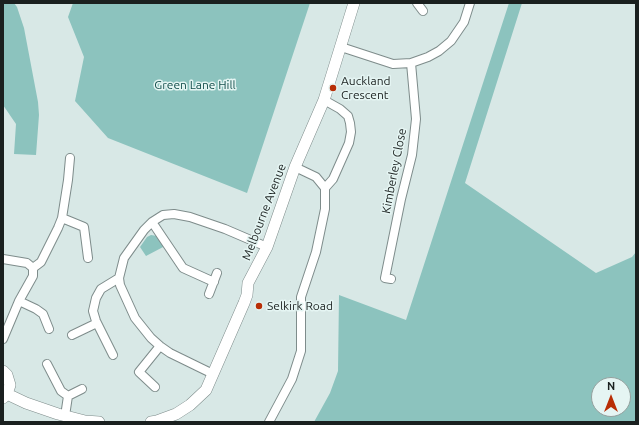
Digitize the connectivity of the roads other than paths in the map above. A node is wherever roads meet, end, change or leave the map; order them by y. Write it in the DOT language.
graph roads {
  1 [pos="354,3"];
  2 [pos="417,3"];
  3 [pos="470,3"];
  4 [pos="423,11"];
  5 [pos="341,47"];
  6 [pos="411,63"];
  7 [pos="324,100"];
  8 [pos="70,158"];
  9 [pos="295,167"];
  10 [pos="325,188"];
  11 [pos="62,218"];
  12 [pos="152,222"];
  13 [pos="267,247"];
  14 [pos="88,258"];
  15 [pos="3,259"];
  16 [pos="33,268"];
  17 [pos="217,273"];
  18 [pos="119,278"];
  19 [pos="391,279"];
  20 [pos="214,282"];
  21 [pos="209,294"];
  22 [pos="19,301"];
  23 [pos="97,323"];
  24 [pos="49,329"];
  25 [pos="72,335"];
  26 [pos="3,339"];
  27 [pos="160,346"];
  28 [pos="113,355"];
  29 [pos="47,364"];
  30 [pos="3,372"];
  31 [pos="213,374"];
  32 [pos="155,387"];
  33 [pos="82,389"];
  34 [pos="5,396"];
  35 [pos="68,396"];
  36 [pos="65,416"];
  37 [pos="99,422"];
  38 [pos="151,422"];
  39 [pos="268,422"];
  1 -- 5 [label="street, Melbourne Avenue"];
  2 -- 4 [label="street"];
  3 -- 6 [label="street"];
  5 -- 6 [label="street"];
  5 -- 7 [label="street, Melbourne Avenue"];
  6 -- 19 [label="street, Kimberley Close"];
  7 -- 9 [label="street, Melbourne Avenue"];
  7 -- 10 [label="street"];
  8 -- 11 [label="street"];
  9 -- 10 [label="street"];
  9 -- 13 [label="street, Melbourne Avenue"];
  10 -- 39 [label="street"];
  11 -- 14 [label="street"];
  11 -- 16 [label="street"];
  12 -- 13 [label="street"];
  12 -- 18 [label="street"];
  12 -- 20 [label="street"];
  13 -- 31 [label="street, Melbourne Avenue"];
  15 -- 16 [label="street"];
  16 -- 22 [label="street"];
  17 -- 20 [label="street"];
  18 -- 23 [label="street"];
  18 -- 27 [label="street"];
  20 -- 21 [label="street"];
  22 -- 24 [label="street"];
  22 -- 26 [label="street"];
  23 -- 25 [label="street"];
  23 -- 28 [label="street"];
  27 -- 31 [label="street"];
  27 -- 32 [label="street"];
  29 -- 35 [label="street"];
  30 -- 34 [label="street"];
  31 -- 38 [label="street, Melbourne Avenue"];
  33 -- 35 [label="street"];
  34 -- 36 [label="street"];
  35 -- 36 [label="street"];
  36 -- 37 [label="street"];
}
